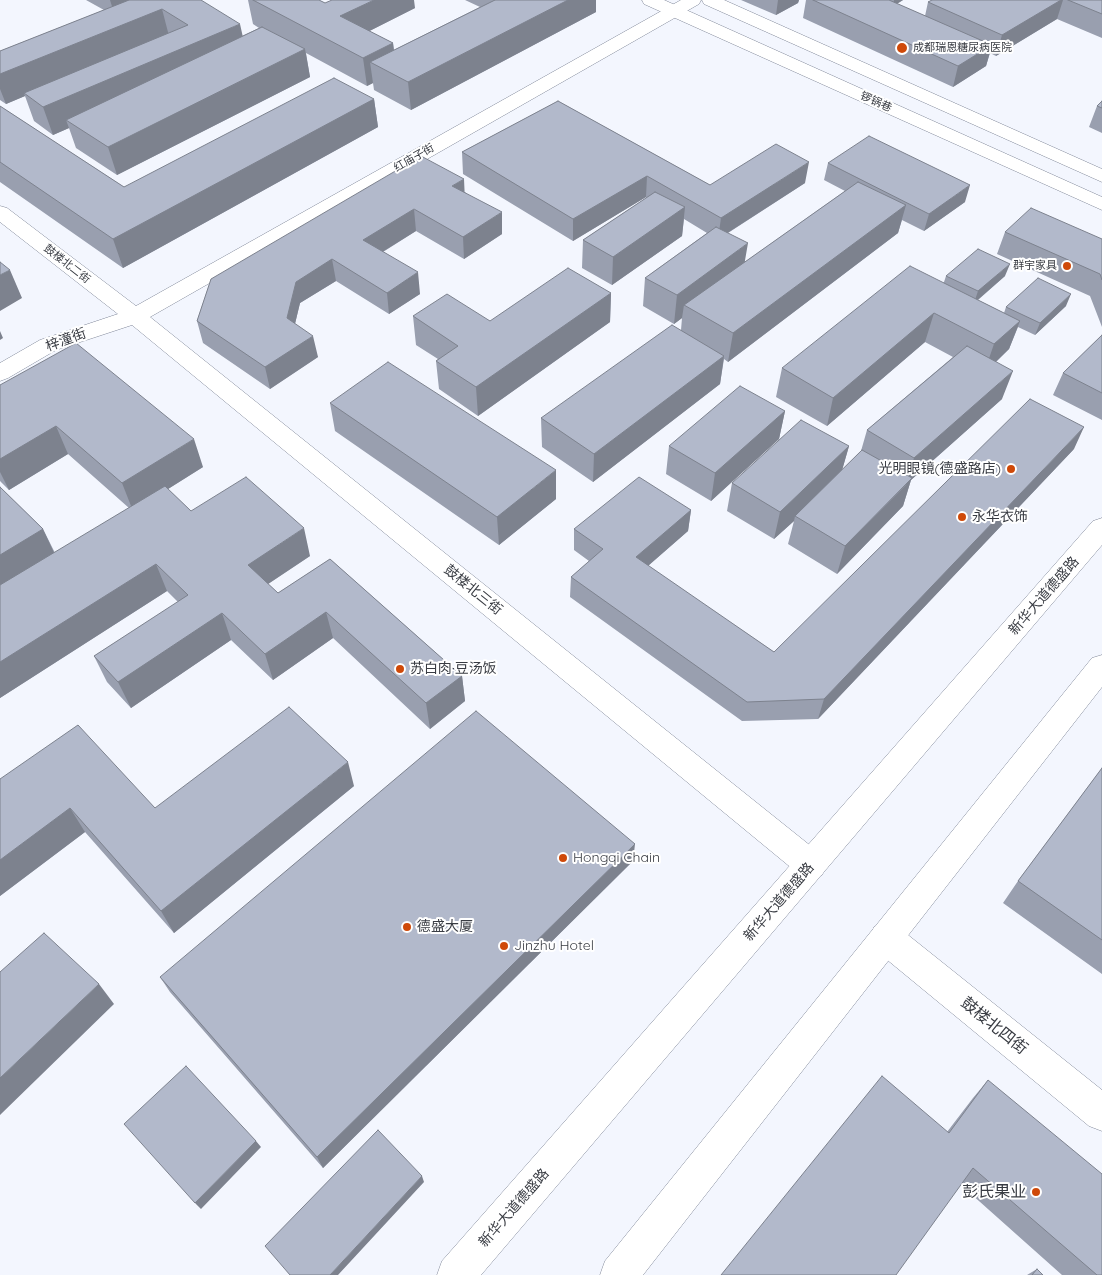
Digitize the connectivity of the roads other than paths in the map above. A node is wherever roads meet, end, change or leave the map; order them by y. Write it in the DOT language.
graph roads {
  1 [pos="650,0"];
  2 [pos="692,0"];
  3 [pos="710,0"];
  4 [pos="674,11"];
  5 [pos="1102,176"];
  6 [pos="1102,204"];
  7 [pos="0,212"];
  8 [pos="135,316"];
  9 [pos="0,373"];
  10 [pos="1102,528"];
  11 [pos="1102,666"];
  12 [pos="811,865"];
  13 [pos="886,938"];
  14 [pos="1102,1113"];
  15 [pos="456,1275"];
  16 [pos="619,1275"];
  1 -- 4 [label="main road, 锣锅巷"];
  2 -- 4 [label="main road, 红庙子街"];
  3 -- 5 [label="main road, 锣锅巷"];
  4 -- 6 [label="main road, 锣锅巷"];
  4 -- 8 [label="main road, 红庙子街"];
  7 -- 8 [label="main road, 鼓楼北二街"];
  8 -- 9 [label="main road, 梓潼街"];
  8 -- 12 [label="main road, 鼓楼北三街"];
  10 -- 12 [label="main road, 新华大道德盛路"];
  11 -- 13 [label="main road"];
  12 -- 15 [label="main road, 新华大道德盛路"];
  13 -- 14 [label="main road, 鼓楼北四街"];
  13 -- 16 [label="main road"];
}
